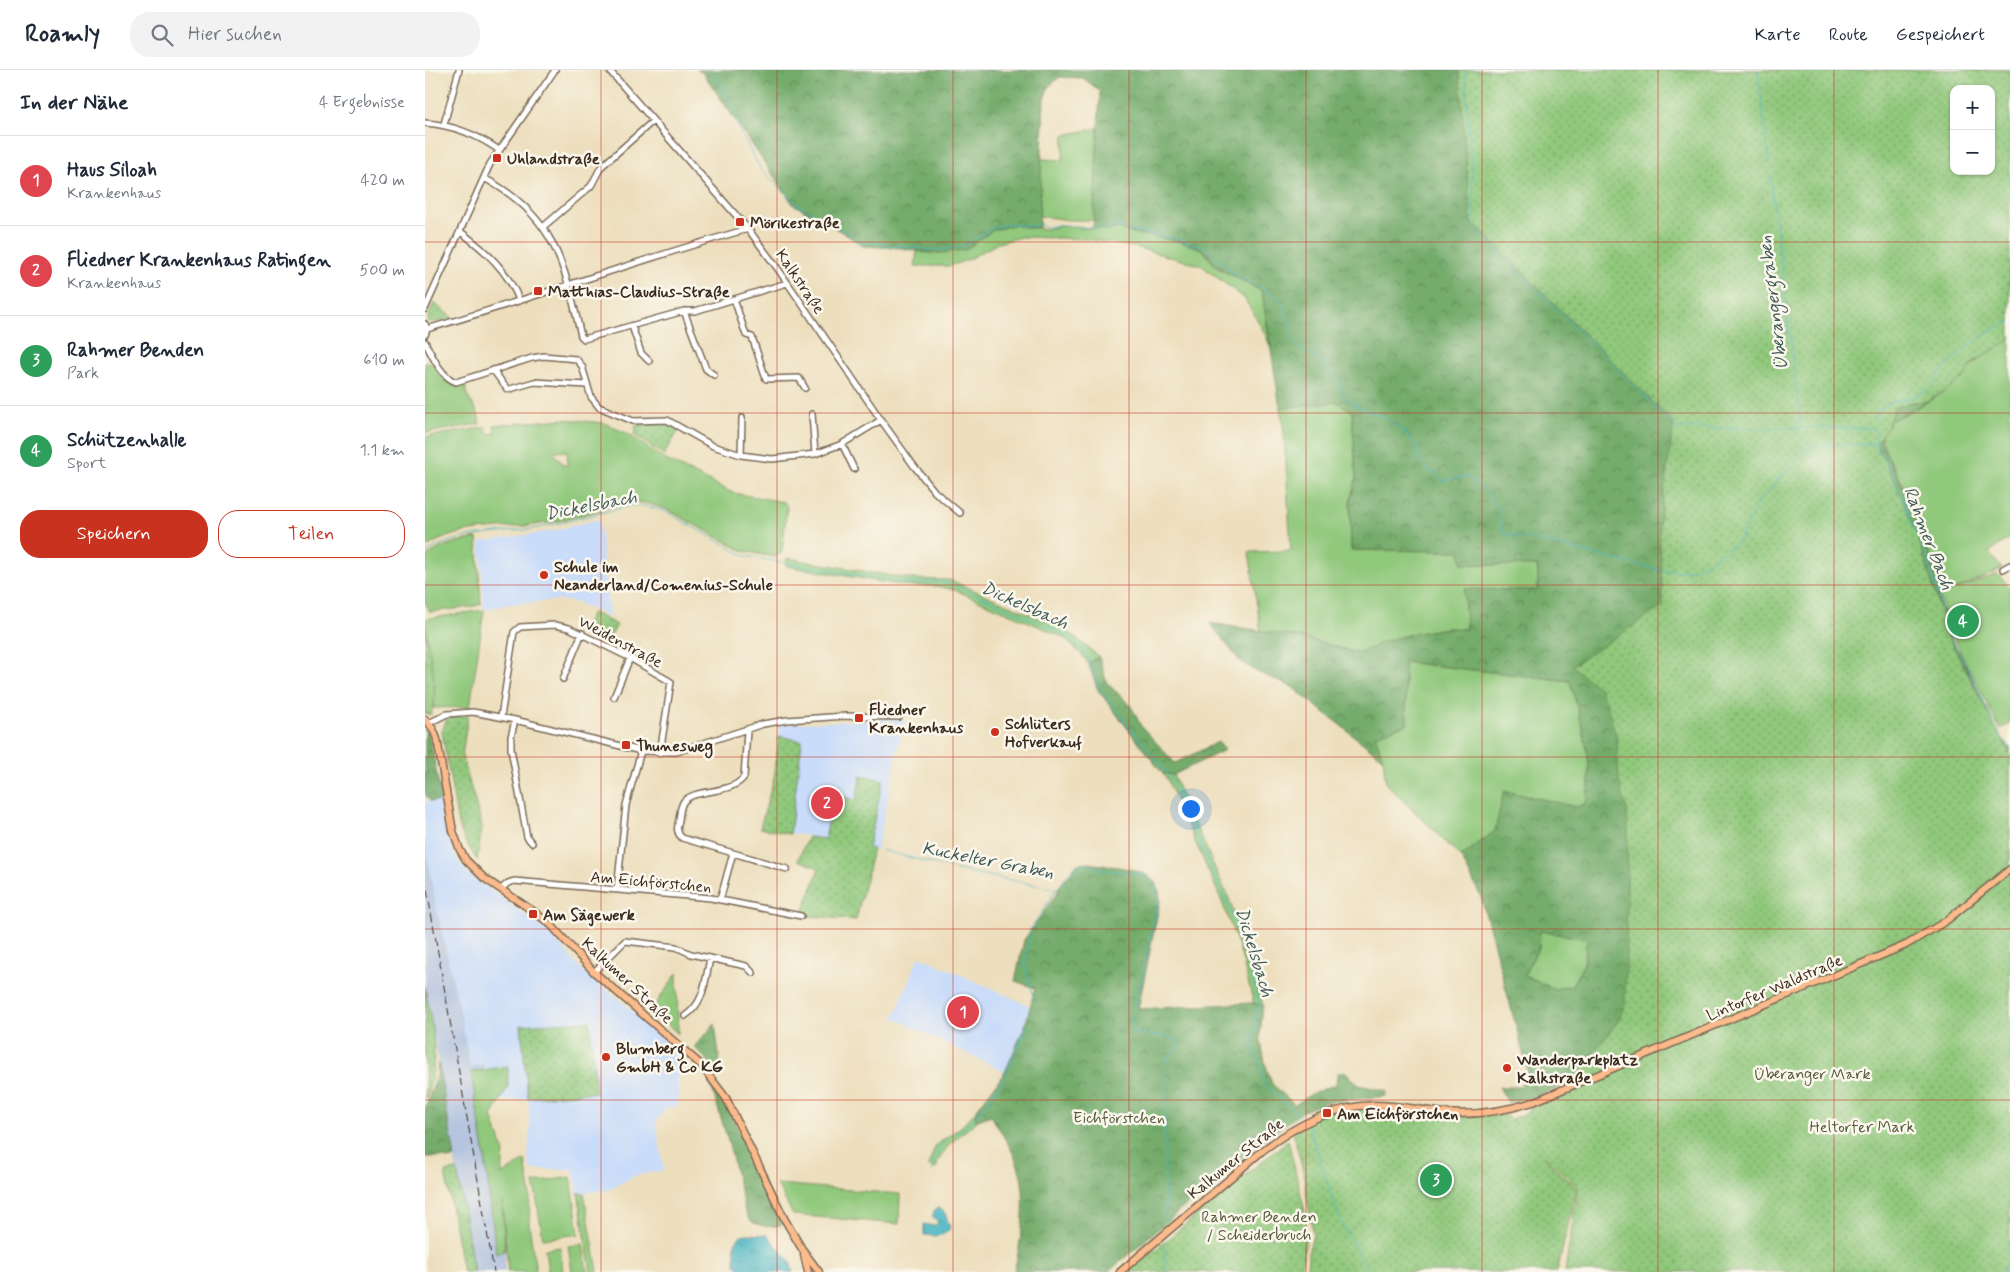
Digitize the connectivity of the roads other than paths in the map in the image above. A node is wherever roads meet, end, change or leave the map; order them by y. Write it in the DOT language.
graph roads {
  1 [pos="459,70"];
  2 [pos="555,70"];
  3 [pos="609,70"];
  4 [pos="653,121"];
  5 [pos="425,123"];
  6 [pos="444,124"];
  7 [pos="499,150"];
  8 [pos="484,178"];
  9 [pos="543,227"];
  10 [pos="748,229"];
  11 [pos="461,232"];
  12 [pos="787,283"];
  13 [pos="569,284"];
  14 [pos="519,300"];
  15 [pos="734,300"];
  16 [pos="425,309"];
  17 [pos="684,311"];
  18 [pos="632,326"];
  19 [pos="426,329"];
  20 [pos="425,342"];
  21 [pos="649,361"];
  22 [pos="493,370"];
  23 [pos="714,375"];
  24 [pos="587,385"];
  25 [pos="805,388"];
  26 [pos="812,414"];
  27 [pos="742,418"];
  28 [pos="881,420"];
  29 [pos="843,444"];
  30 [pos="815,454"];
  31 [pos="741,455"];
  32 [pos="854,469"];
  33 [pos="960,513"];
  34 [pos="2010,566"];
  35 [pos="2003,570"];
  36 [pos="582,633"];
  37 [pos="630,658"];
  38 [pos="563,679"];
  39 [pos="614,696"];
  40 [pos="501,717"];
  41 [pos="899,717"];
  42 [pos="515,720"];
  43 [pos="427,721"];
  44 [pos="747,730"];
  45 [pos="641,751"];
  46 [pos="660,753"];
  47 [pos="532,843"];
  48 [pos="733,853"];
  49 [pos="787,869"];
  50 [pos="2010,869"];
  51 [pos="501,889"];
  52 [pos="617,890"];
  53 [pos="720,900"];
  54 [pos="801,916"];
  55 [pos="710,959"];
  56 [pos="594,972"];
  57 [pos="753,973"];
  58 [pos="685,1016"];
  59 [pos="1533,1102"];
  60 [pos="802,1249"];
  61 [pos="809,1272"];
  62 [pos="819,1272"];
  63 [pos="1120,1272"];
  1 -- 6 [label="street"];
  2 -- 7 [label="street"];
  3 -- 4 [label="street, Kalkstraße"];
  4 -- 9 [label="street"];
  4 -- 10 [label="street, Kalkstraße"];
  5 -- 6 [label="street"];
  6 -- 7 [label="street"];
  7 -- 8 [label="street"];
  8 -- 9 [label="street"];
  8 -- 11 [label="street"];
  9 -- 13 [label="street"];
  10 -- 12 [label="street, Kalkstraße"];
  10 -- 13 [label="street"];
  11 -- 14 [label="street"];
  11 -- 16 [label="street"];
  12 -- 15 [label="street"];
  12 -- 28 [label="street, Kalkstraße"];
  13 -- 14 [label="street"];
  13 -- 18 [label="street"];
  14 -- 19 [label="street"];
  15 -- 17 [label="street"];
  15 -- 25 [label="street"];
  17 -- 18 [label="street"];
  17 -- 23 [label="street"];
  18 -- 21 [label="street"];
  20 -- 22 [label="street"];
  22 -- 24 [label="street"];
  22 -- 24 [label="street"];
  24 -- 31 [label="street"];
  26 -- 30 [label="street"];
  27 -- 31 [label="street"];
  28 -- 29 [label="street"];
  28 -- 33 [label="street, Kalkstraße"];
  29 -- 30 [label="street"];
  29 -- 32 [label="street"];
  30 -- 31 [label="street"];
  34 -- 35 [label="street"];
  36 -- 37 [label="street, Weidenstraße"];
  36 -- 38 [label="street"];
  36 -- 40 [label="street, Weidenstraße"];
  37 -- 39 [label="street"];
  37 -- 46 [label="street, Weidenstraße"];
  40 -- 42 [label="street"];
  40 -- 43 [label="street"];
  41 -- 44 [label="street"];
  42 -- 45 [label="street"];
  42 -- 47 [label="street"];
  43 -- 51 [label="main road, Kalkumer Straße"];
  44 -- 46 [label="street"];
  44 -- 48 [label="street"];
  45 -- 46 [label="street"];
  45 -- 52 [label="street"];
  48 -- 49 [label="street"];
  48 -- 53 [label="street"];
  50 -- 59 [label="main road, Lintorfer Waldstraße"];
  51 -- 52 [label="street, Am Eichförstchen"];
  51 -- 56 [label="main road, Kalkumer Straße"];
  52 -- 53 [label="street, Am Eichförstchen"];
  53 -- 54 [label="street, Am Eichförstchen"];
  55 -- 56 [label="street"];
  55 -- 57 [label="street"];
  55 -- 58 [label="street"];
  56 -- 60 [label="main road, Kalkumer Straße"];
  59 -- 63 [label="main road, Kalkumer Straße"];
  60 -- 61 [label="main road"];
  60 -- 62 [label="main road, Kalkumer Straße"];
}
